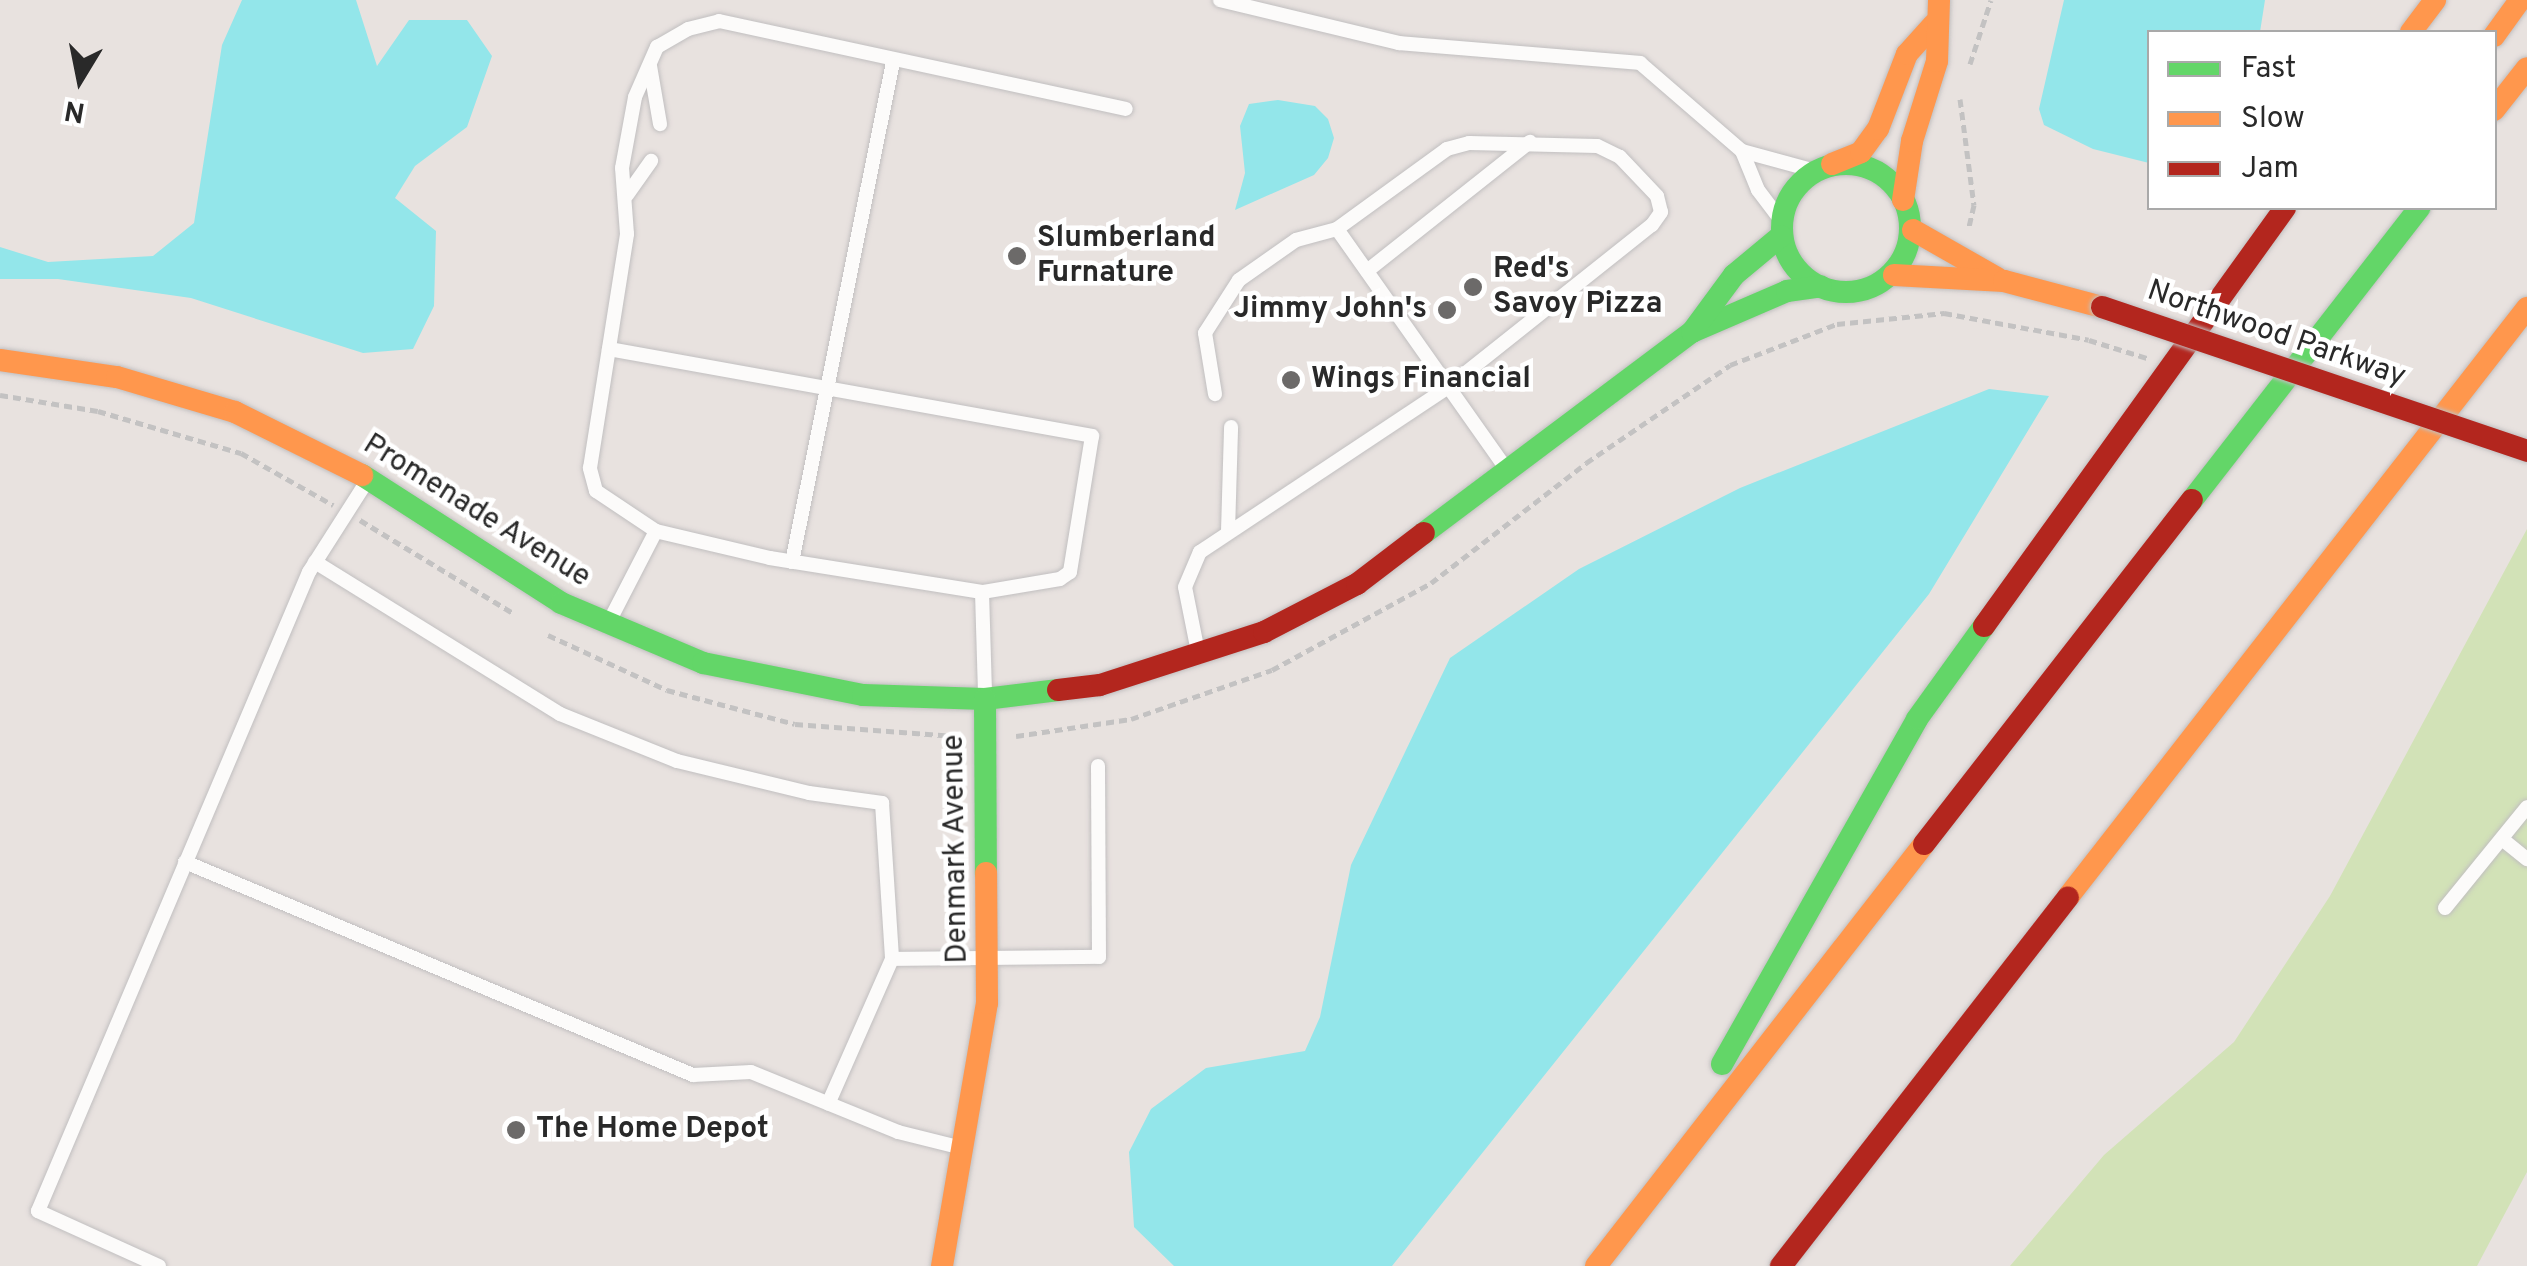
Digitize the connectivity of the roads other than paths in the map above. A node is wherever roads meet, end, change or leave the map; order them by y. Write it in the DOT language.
graph roads {
  1 [pos="1220,0"];
  2 [pos="1940,0"];
  3 [pos="2435,0"];
  4 [pos="2520,0"];
  5 [pos="1934,24"];
  6 [pos="2412,30"];
  7 [pos="2497,32"];
  8 [pos="893,62"];
  9 [pos="650,66"];
  10 [pos="2527,68"];
  11 [pos="2497,106"];
  12 [pos="1126,110"];
  13 [pos="660,124"];
  14 [pos="1531,142"];
  15 [pos="1742,152"];
  16 [pos="651,161"];
  17 [pos="1825,168"];
  18 [pos="627,194"];
  19 [pos="1904,200"];
  20 [pos="2284,210"];
  21 [pos="2417,210"];
  22 [pos="1781,228"];
  23 [pos="1338,229"];
  24 [pos="1913,230"];
  25 [pos="1367,271"];
  26 [pos="1894,275"];
  27 [pos="2004,281"];
  28 [pos="1821,286"];
  29 [pos="2310,307"];
  30 [pos="2527,308"];
  31 [pos="2527,318"];
  32 [pos="1692,332"];
  33 [pos="609,350"];
  34 [pos="2491,355"];
  35 [pos="0,360"];
  36 [pos="1448,387"];
  37 [pos="826,388"];
  38 [pos="1215,394"];
  39 [pos="1231,427"];
  40 [pos="2527,451"];
  41 [pos="1507,470"];
  42 [pos="368,479"];
  43 [pos="1228,530"];
  44 [pos="656,531"];
  45 [pos="315,562"];
  46 [pos="792,562"];
  47 [pos="982,592"];
  48 [pos="2110,604"];
  49 [pos="607,625"];
  50 [pos="1198,656"];
  51 [pos="985,699"];
  52 [pos="1098,766"];
  53 [pos="2527,807"];
  54 [pos="2502,840"];
  55 [pos="2527,859"];
  56 [pos="185,862"];
  57 [pos="2445,908"];
  58 [pos="892,959"];
  59 [pos="990,960"];
  60 [pos="828,1104"];
  61 [pos="964,1148"];
  62 [pos="1643,1206"];
  63 [pos="159,1266"];
  64 [pos="942,1266"];
  65 [pos="1596,1266"];
  66 [pos="1781,1266"];
  1 -- 15 [label="lane"];
  2 -- 5 [label="main road"];
  3 -- 6 [label="main road"];
  4 -- 7 [label="main road"];
  5 -- 17 [label="main road"];
  5 -- 19 [label="main road"];
  8 -- 9 [label="lane"];
  8 -- 12 [label="lane"];
  8 -- 37 [label="lane"];
  9 -- 13 [label="lane"];
  9 -- 18 [label="lane"];
  10 -- 11 [label="main road"];
  14 -- 23 [label="lane"];
  14 -- 25 [label="lane"];
  14 -- 36 [label="lane"];
  15 -- 17 [label="lane"];
  15 -- 22 [label="lane"];
  16 -- 18 [label="lane"];
  17 -- 19 [label="main road"];
  17 -- 22 [label="main road"];
  18 -- 33 [label="lane"];
  19 -- 24 [label="main road"];
  20 -- 62 [label="main road"];
  21 -- 48 [label="main road"];
  22 -- 28 [label="main road"];
  22 -- 32 [label="main road, Denmark Avenue"];
  23 -- 25 [label="lane"];
  23 -- 38 [label="lane"];
  24 -- 26 [label="main road"];
  24 -- 27 [label="main road, Northwood Parkway"];
  25 -- 36 [label="lane"];
  26 -- 27 [label="main road, Northwood Parkway"];
  26 -- 28 [label="main road"];
  27 -- 40 [label="main road, Northwood Parkway, bridge"];
  28 -- 32 [label="main road, Denmark Avenue"];
  29 -- 48 [label="main road"];
  30 -- 34 [label="main road"];
  31 -- 34 [label="main road"];
  32 -- 41 [label="main road, Denmark Avenue"];
  33 -- 37 [label="lane"];
  33 -- 44 [label="lane"];
  34 -- 66 [label="main road"];
  35 -- 42 [label="main road, Promenade Avenue"];
  36 -- 41 [label="lane"];
  36 -- 43 [label="lane"];
  37 -- 46 [label="lane"];
  37 -- 47 [label="lane"];
  39 -- 43 [label="lane"];
  41 -- 50 [label="main road, Denmark Avenue"];
  42 -- 45 [label="lane"];
  42 -- 49 [label="main road, Promenade Avenue"];
  43 -- 50 [label="lane"];
  44 -- 46 [label="lane"];
  44 -- 49 [label="lane"];
  45 -- 56 [label="lane"];
  45 -- 58 [label="lane"];
  46 -- 47 [label="lane"];
  47 -- 51 [label="lane"];
  48 -- 62 [label="main road"];
  49 -- 51 [label="main road, Promenade Avenue"];
  50 -- 51 [label="main road, Denmark Avenue"];
  51 -- 59 [label="main road, Denmark Avenue"];
  52 -- 59 [label="lane"];
  53 -- 54 [label="lane"];
  54 -- 55 [label="lane"];
  54 -- 57 [label="lane"];
  56 -- 60 [label="lane"];
  56 -- 63 [label="lane"];
  58 -- 59 [label="lane"];
  58 -- 60 [label="lane"];
  59 -- 61 [label="main road, Denmark Avenue"];
  60 -- 61 [label="lane"];
  61 -- 64 [label="main road, Denmark Avenue"];
  62 -- 65 [label="main road"];
}
